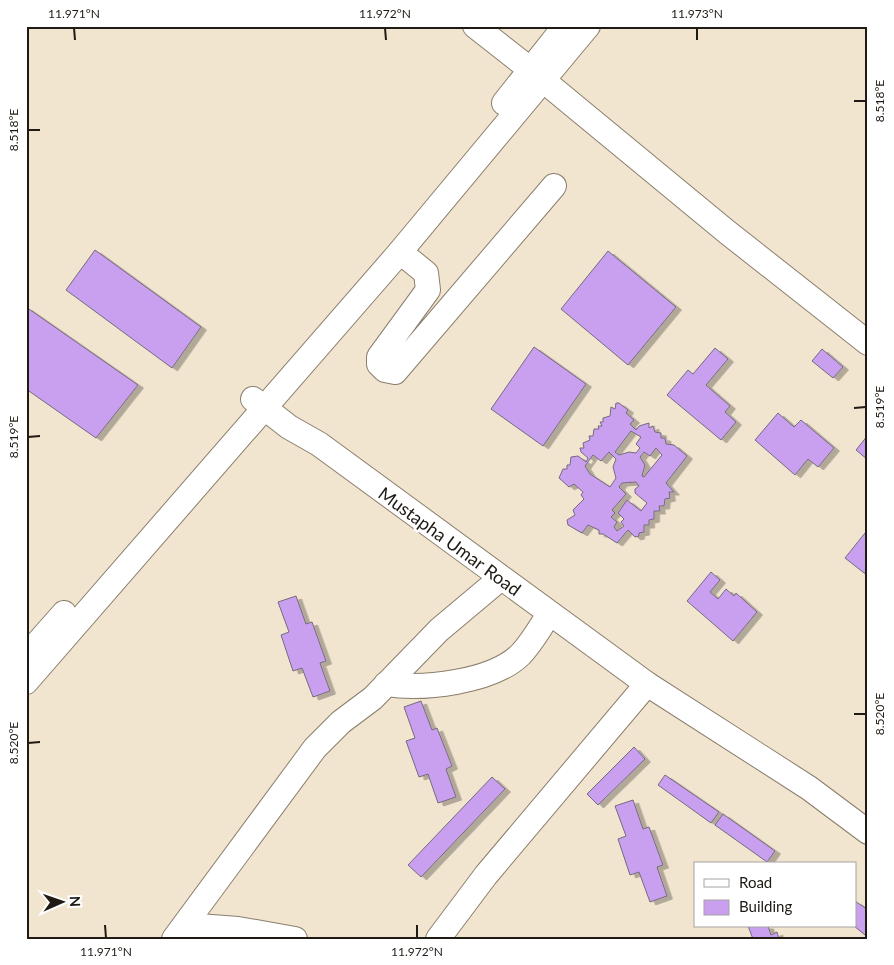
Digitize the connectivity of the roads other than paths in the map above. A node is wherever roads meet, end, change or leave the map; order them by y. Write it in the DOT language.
graph roads {
  1 [pos="475,26"];
  2 [pos="565,26"];
  3 [pos="588,26"];
  4 [pos="537,76"];
  5 [pos="554,186"];
  6 [pos="400,252"];
  7 [pos="868,343"];
  8 [pos="259,403"];
  9 [pos="501,578"];
  10 [pos="549,614"];
  11 [pos="30,645"];
  12 [pos="26,682"];
  13 [pos="386,684"];
  14 [pos="647,684"];
  15 [pos="868,832"];
  16 [pos="179,932"];
  17 [pos="439,938"];
  18 [pos="295,939"];
  1 -- 4 [label="street"];
  2 -- 4 [label="street"];
  3 -- 4 [label="street"];
  4 -- 6 [label="street"];
  4 -- 7 [label="street"];
  4 -- 8 [label="street"];
  5 -- 6 [label="street"];
  6 -- 8 [label="street"];
  8 -- 9 [label="street, Mustapha Umar Road"];
  8 -- 11 [label="street"];
  8 -- 12 [label="street"];
  9 -- 10 [label="street, Mustapha Umar Road"];
  9 -- 13 [label="street"];
  10 -- 13 [label="street"];
  10 -- 14 [label="street, Mustapha Umar Road"];
  13 -- 16 [label="street"];
  14 -- 15 [label="street, Mustapha Umar Road"];
  14 -- 17 [label="street"];
  16 -- 18 [label="street"];
}
